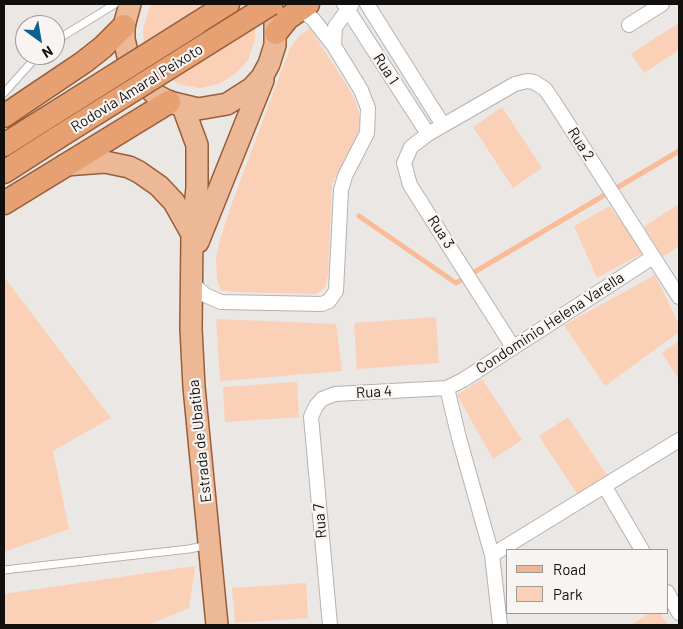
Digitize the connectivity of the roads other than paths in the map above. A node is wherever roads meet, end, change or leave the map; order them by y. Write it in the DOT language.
graph roads {
  1 [pos="115,4"];
  2 [pos="130,4"];
  3 [pos="228,4"];
  4 [pos="271,4"];
  5 [pos="367,4"];
  6 [pos="348,5"];
  7 [pos="654,6"];
  8 [pos="304,7"];
  9 [pos="629,25"];
  10 [pos="124,26"];
  11 [pos="276,33"];
  12 [pos="65,35"];
  13 [pos="334,46"];
  14 [pos="269,64"];
  15 [pos="29,65"];
  16 [pos="4,93"];
  17 [pos="176,105"];
  18 [pos="4,116"];
  19 [pos="443,125"];
  20 [pos="428,134"];
  21 [pos="4,146"];
  22 [pos="65,165"];
  23 [pos="4,172"];
  24 [pos="4,203"];
  25 [pos="192,234"];
  26 [pos="192,256"];
  27 [pos="652,257"];
  28 [pos="191,282"];
  29 [pos="679,297"];
  30 [pos="513,347"];
  31 [pos="447,388"];
  32 [pos="311,417"];
  33 [pos="679,440"];
  34 [pos="604,487"];
  35 [pos="211,545"];
  36 [pos="641,549"];
  37 [pos="492,555"];
  38 [pos="4,570"];
  39 [pos="668,594"];
  40 [pos="679,613"];
  41 [pos="218,625"];
  42 [pos="330,625"];
  43 [pos="500,625"];
  1 -- 12 [label="lane"];
  2 -- 10 [label="main road"];
  3 -- 21 [label="highway, Rodovia Amaral Peixoto, bridge"];
  4 -- 11 [label="main road"];
  4 -- 23 [label="highway, Rodovia Amaral Peixoto, bridge"];
  5 -- 19 [label="street, Rua 1"];
  6 -- 13 [label="street"];
  6 -- 20 [label="street, Rua 1"];
  7 -- 9 [label="street"];
  8 -- 11 [label="highway"];
  8 -- 13 [label="street"];
  10 -- 17 [label="main road"];
  10 -- 18 [label="highway"];
  11 -- 14 [label="main road"];
  13 -- 28 [label="street"];
  14 -- 17 [label="main road"];
  14 -- 26 [label="main road, Estrada de Ubatiba"];
  15 -- 16 [label="lane"];
  17 -- 22 [label="highway"];
  17 -- 25 [label="main road, Estrada de Ubatiba"];
  19 -- 20 [label="street, Rua 3"];
  19 -- 27 [label="street, Rua 2"];
  20 -- 30 [label="street, Rua 3"];
  22 -- 24 [label="highway"];
  22 -- 25 [label="main road"];
  25 -- 26 [label="main road, Estrada de Ubatiba"];
  26 -- 28 [label="main road, Estrada de Ubatiba"];
  27 -- 29 [label="street, Rua 2"];
  27 -- 30 [label="street, Condominio Helena Varella"];
  28 -- 35 [label="main road, Estrada de Ubatiba"];
  30 -- 31 [label="street, Condominio Helena Varella"];
  31 -- 32 [label="street, Rua 4"];
  31 -- 37 [label="street"];
  32 -- 42 [label="street, Rua 7"];
  33 -- 34 [label="street"];
  34 -- 36 [label="street"];
  34 -- 37 [label="street"];
  35 -- 38 [label="lane"];
  35 -- 41 [label="main road, Estrada de Ubatiba"];
  37 -- 43 [label="street"];
  39 -- 40 [label="street"];
}
